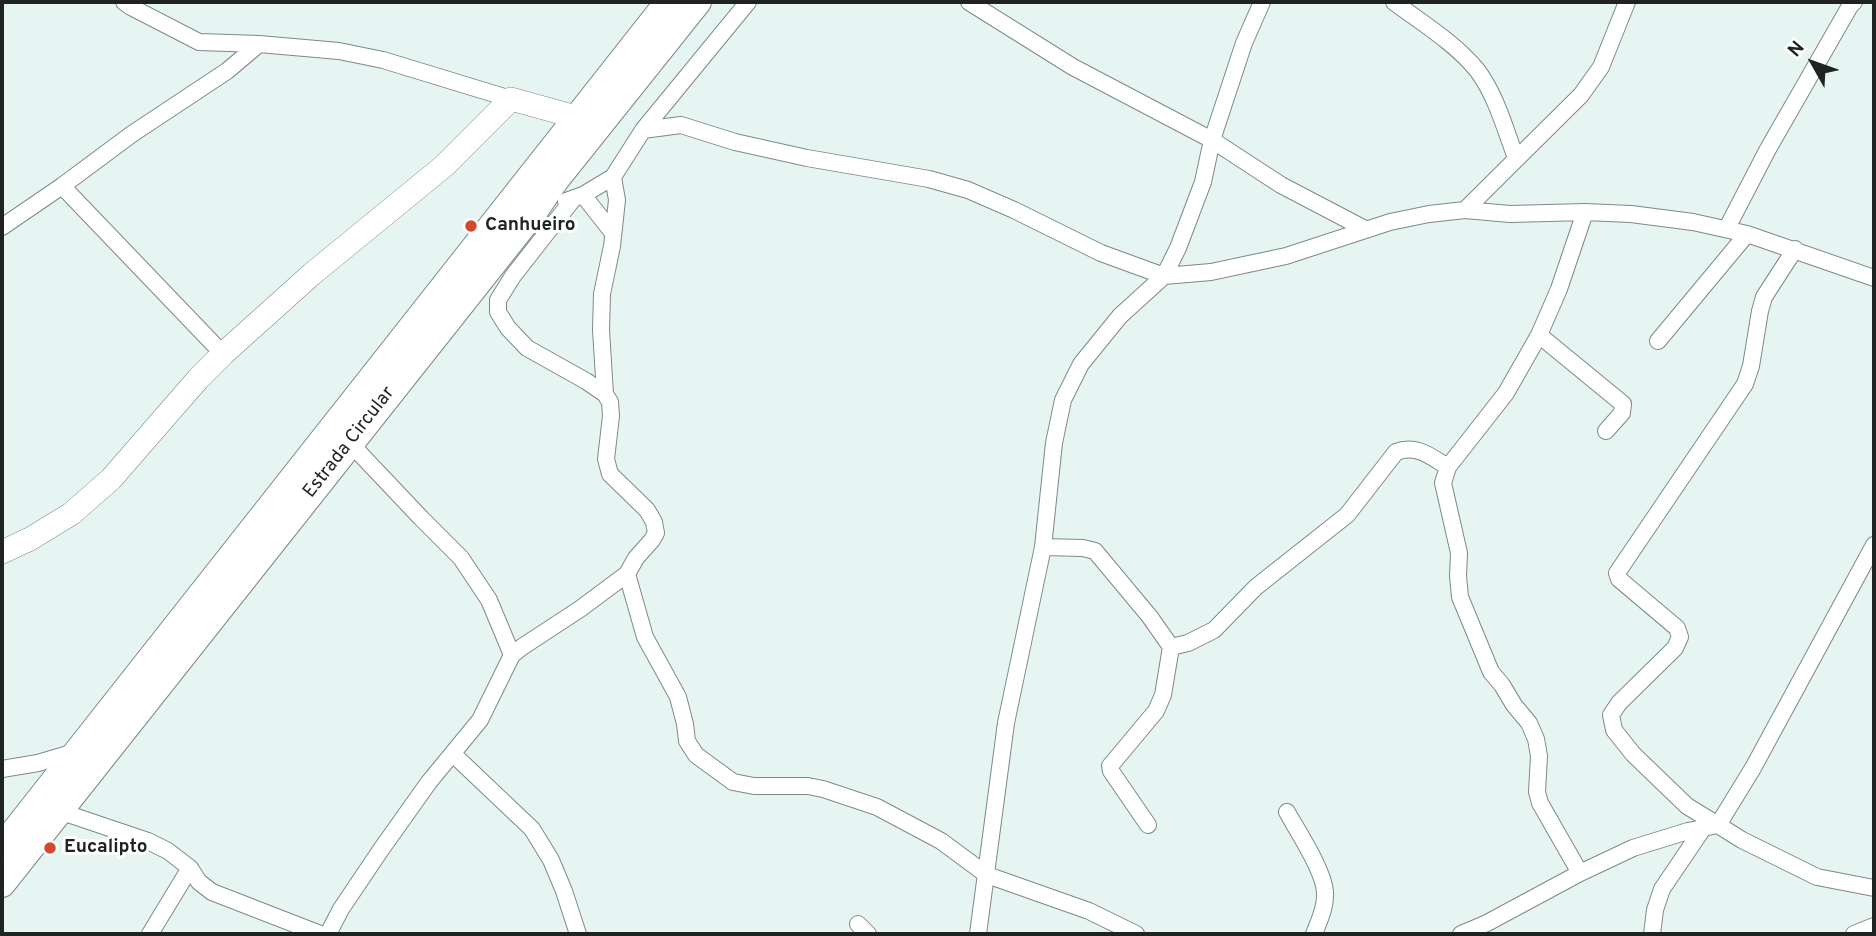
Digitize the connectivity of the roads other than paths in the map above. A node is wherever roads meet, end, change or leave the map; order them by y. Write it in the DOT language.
graph roads {
  1 [pos="124,2"];
  2 [pos="668,2"];
  3 [pos="698,2"];
  4 [pos="748,2"];
  5 [pos="969,2"];
  6 [pos="1262,2"];
  7 [pos="1394,2"];
  8 [pos="1627,2"];
  9 [pos="1850,3"];
  10 [pos="259,44"];
  11 [pos="511,99"];
  12 [pos="666,102"];
  13 [pos="576,117"];
  14 [pos="681,125"];
  15 [pos="643,130"];
  16 [pos="1212,140"];
  17 [pos="1516,159"];
  18 [pos="613,177"];
  19 [pos="62,186"];
  20 [pos="579,196"];
  21 [pos="1465,210"];
  22 [pos="534,212"];
  23 [pos="1585,212"];
  24 [pos="2,227"];
  25 [pos="1727,228"];
  26 [pos="1366,229"];
  27 [pos="613,233"];
  28 [pos="1747,234"];
  29 [pos="1795,249"];
  30 [pos="1164,276"];
  31 [pos="1874,278"];
  32 [pos="1539,335"];
  33 [pos="1658,341"];
  34 [pos="223,354"];
  35 [pos="605,394"];
  36 [pos="1606,431"];
  37 [pos="349,442"];
  38 [pos="1448,467"];
  39 [pos="1874,545"];
  40 [pos="1043,547"];
  41 [pos="2,552"];
  42 [pos="627,574"];
  43 [pos="1171,647"];
  44 [pos="512,655"];
  45 [pos="78,751"];
  46 [pos="453,754"];
  47 [pos="2,769"];
  48 [pos="1687,806"];
  49 [pos="60,811"];
  50 [pos="1287,812"];
  51 [pos="1148,825"];
  52 [pos="1704,828"];
  53 [pos="2,847"];
  54 [pos="190,868"];
  55 [pos="1580,873"];
  56 [pos="987,876"];
  57 [pos="2,884"];
  58 [pos="1874,888"];
  59 [pos="1874,926"];
  60 [pos="150,934"];
  61 [pos="320,934"];
  62 [pos="328,934"];
  63 [pos="578,934"];
  64 [pos="978,934"];
  65 [pos="1136,934"];
  66 [pos="1314,934"];
  67 [pos="1461,934"];
  68 [pos="1652,934"];
  69 [pos="1854,934"];
  1 -- 10 [label="street"];
  2 -- 13 [label="main road, Estrada Circular"];
  3 -- 22 [label="main road, Estrada Circular"];
  4 -- 12 [label="street"];
  5 -- 16 [label="street"];
  6 -- 16 [label="street"];
  7 -- 17 [label="street"];
  8 -- 17 [label="street"];
  9 -- 25 [label="street"];
  10 -- 11 [label="street"];
  10 -- 19 [label="street"];
  11 -- 13 [label="street"];
  11 -- 34 [label="street"];
  12 -- 14 [label="street"];
  12 -- 15 [label="street"];
  13 -- 45 [label="main road, Estrada Circular"];
  14 -- 15 [label="street"];
  14 -- 30 [label="street"];
  15 -- 18 [label="street"];
  16 -- 26 [label="street"];
  16 -- 30 [label="street"];
  17 -- 21 [label="street"];
  18 -- 20 [label="street"];
  18 -- 27 [label="street"];
  19 -- 24 [label="street"];
  19 -- 34 [label="street"];
  20 -- 22 [label="street"];
  20 -- 27 [label="street"];
  20 -- 35 [label="street"];
  21 -- 23 [label="street"];
  21 -- 26 [label="street"];
  22 -- 37 [label="main road, Estrada Circular"];
  23 -- 25 [label="street"];
  23 -- 32 [label="street"];
  25 -- 28 [label="street"];
  26 -- 30 [label="street"];
  27 -- 35 [label="street"];
  28 -- 29 [label="street"];
  28 -- 33 [label="street"];
  29 -- 31 [label="street"];
  29 -- 48 [label="street"];
  30 -- 40 [label="street"];
  32 -- 36 [label="street"];
  32 -- 38 [label="street"];
  34 -- 41 [label="street"];
  35 -- 42 [label="street"];
  37 -- 44 [label="street"];
  37 -- 49 [label="main road, Estrada Circular"];
  38 -- 43 [label="street"];
  38 -- 55 [label="street"];
  39 -- 52 [label="street"];
  40 -- 43 [label="street"];
  40 -- 56 [label="street"];
  42 -- 44 [label="street"];
  42 -- 56 [label="street"];
  43 -- 51 [label="street"];
  44 -- 46 [label="street"];
  45 -- 47 [label="street"];
  45 -- 53 [label="main road, Estrada Circular"];
  46 -- 62 [label="street"];
  46 -- 63 [label="street"];
  48 -- 52 [label="street"];
  48 -- 52 [label="street"];
  49 -- 54 [label="street"];
  49 -- 57 [label="main road, Estrada Circular"];
  50 -- 66 [label="street"];
  52 -- 55 [label="street"];
  52 -- 58 [label="street"];
  52 -- 68 [label="street"];
  54 -- 60 [label="street"];
  54 -- 61 [label="street"];
  55 -- 67 [label="street"];
  56 -- 64 [label="street"];
  56 -- 65 [label="street"];
  59 -- 69 [label="street"];
}
